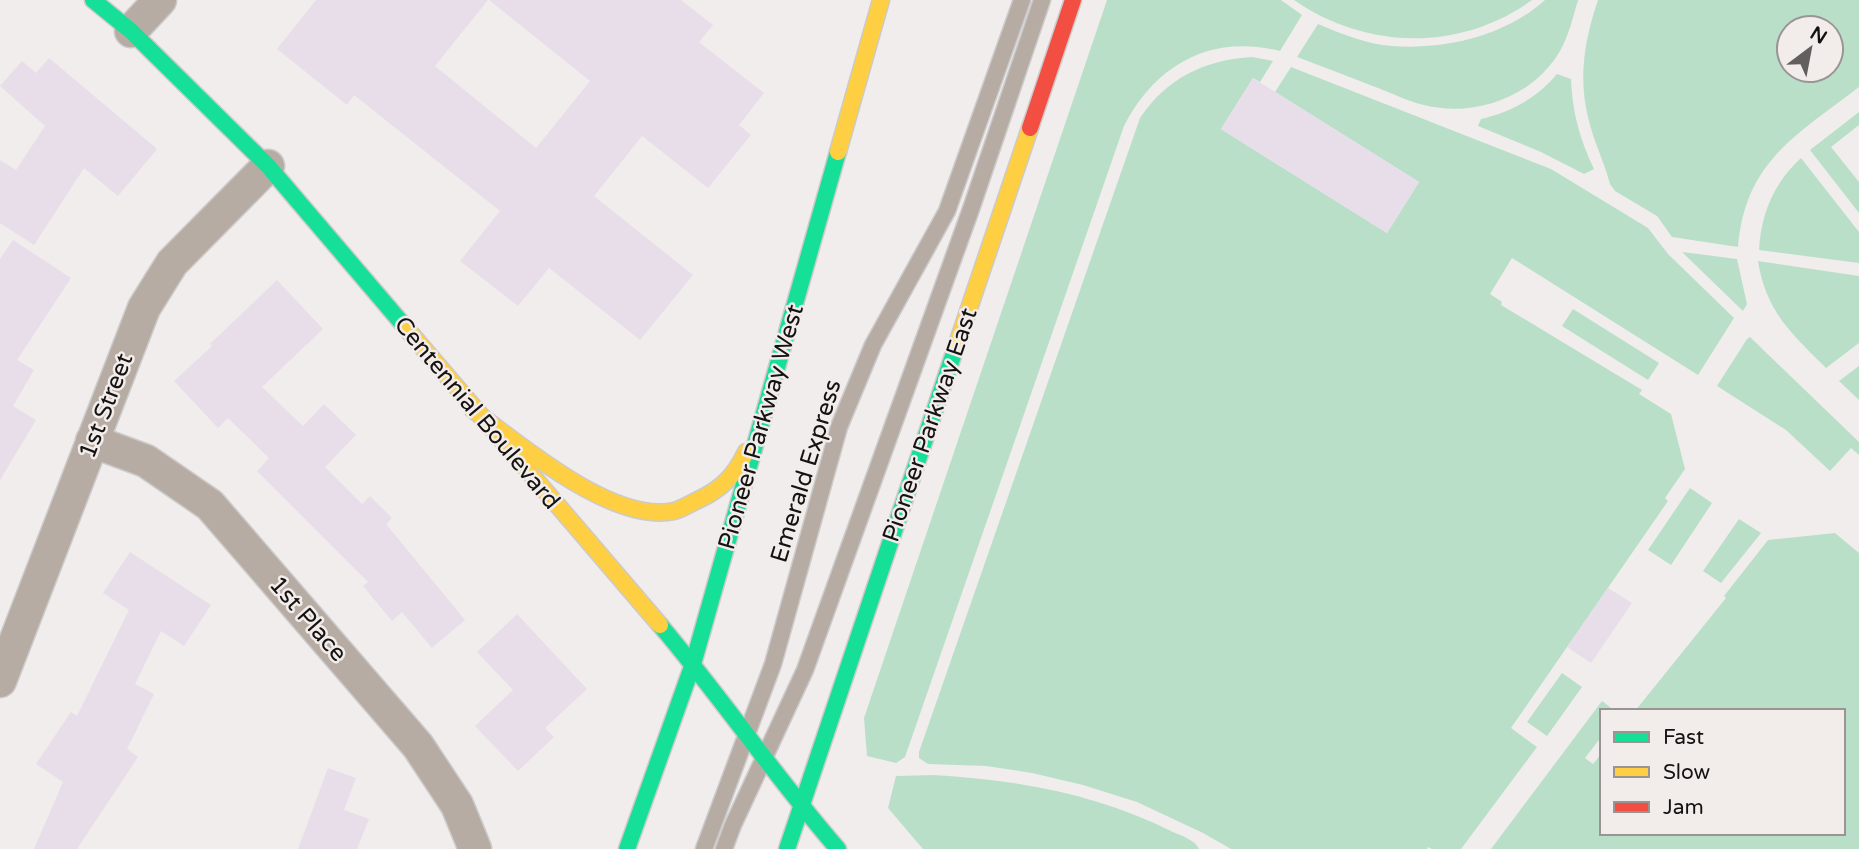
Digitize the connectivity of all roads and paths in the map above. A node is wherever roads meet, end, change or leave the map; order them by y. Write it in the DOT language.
graph roads {
  1 [pos="93,0"];
  2 [pos="160,0"];
  3 [pos="881,0"];
  4 [pos="1022,0"];
  5 [pos="1042,0"];
  6 [pos="1073,0"];
  7 [pos="131,31"];
  8 [pos="268,166"];
  9 [pos="473,410"];
  10 [pos="764,415"];
  11 [pos="92,441"];
  12 [pos="693,664"];
  13 [pos="0,681"];
  14 [pos="747,734"];
  15 [pos="764,758"];
  16 [pos="802,807"];
  17 [pos="475,849"];
  18 [pos="627,849"];
  19 [pos="704,849"];
  20 [pos="724,849"];
  21 [pos="787,849"];
  22 [pos="838,849"];
  1 -- 7 [label="main road, Centennial Boulevard"];
  2 -- 7 [label="street"];
  3 -- 10 [label="main road, Pioneer Parkway West"];
  4 -- 14 [label="lane, Emerald Express"];
  5 -- 15 [label="lane"];
  6 -- 16 [label="main road, Pioneer Parkway East"];
  7 -- 8 [label="main road, Centennial Boulevard"];
  8 -- 9 [label="main road, Centennial Boulevard"];
  8 -- 11 [label="street, 1st Street"];
  9 -- 10 [label="main road"];
  9 -- 12 [label="main road, Centennial Boulevard"];
  10 -- 12 [label="main road, Pioneer Parkway West"];
  11 -- 13 [label="street, 1st Street"];
  11 -- 17 [label="street, 1st Place"];
  12 -- 14 [label="main road, Centennial Boulevard"];
  12 -- 18 [label="main road, Pioneer Parkway West"];
  14 -- 15 [label="main road, Centennial Boulevard"];
  14 -- 19 [label="lane, Emerald Express"];
  15 -- 16 [label="main road, Centennial Boulevard"];
  15 -- 20 [label="lane"];
  16 -- 21 [label="main road, Pioneer Parkway East"];
  16 -- 22 [label="main road, Centennial Boulevard"];
}
